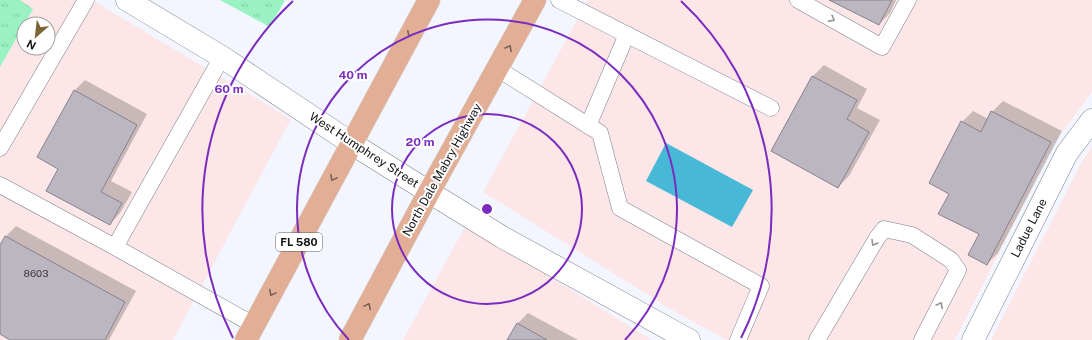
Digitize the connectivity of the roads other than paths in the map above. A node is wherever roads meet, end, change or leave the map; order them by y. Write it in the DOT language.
graph roads {
  1 [pos="86,0"];
  2 [pos="127,0"];
  3 [pos="429,0"];
  4 [pos="535,0"];
  5 [pos="559,0"];
  6 [pos="798,0"];
  7 [pos="908,0"];
  8 [pos="627,34"];
  9 [pos="222,57"];
  10 [pos="498,69"];
  11 [pos="771,108"];
  12 [pos="1092,120"];
  13 [pos="588,126"];
  14 [pos="351,144"];
  15 [pos="0,148"];
  16 [pos="0,185"];
  17 [pos="429,192"];
  18 [pos="115,247"];
  19 [pos="250,332"];
  20 [pos="666,334"];
  21 [pos="350,340"];
  22 [pos="689,340"];
  23 [pos="738,340"];
  24 [pos="816,340"];
  25 [pos="922,340"];
  26 [pos="973,340"];
  1 -- 15 [label="lane"];
  2 -- 9 [label="street, West Humphrey Street"];
  3 -- 14 [label="main road, FL 580, one-way"];
  10 -- 4 [label="main road, North Dale Mabry Highway, one-way"];
  5 -- 8 [label="lane"];
  6 -- 7 [label="lane, one-way"];
  8 -- 11 [label="lane"];
  8 -- 13 [label="lane"];
  9 -- 14 [label="street, West Humphrey Street"];
  9 -- 18 [label="lane"];
  10 -- 13 [label="lane"];
  10 -- 17 [label="main road, North Dale Mabry Highway"];
  12 -- 26 [label="street, Ladue Lane"];
  13 -- 23 [label="lane"];
  14 -- 17 [label="street, West Humphrey Street"];
  14 -- 19 [label="main road, FL 580, one-way"];
  16 -- 18 [label="lane"];
  17 -- 20 [label="street, West Humphrey Street"];
  21 -- 17 [label="main road, North Dale Mabry Highway, one-way"];
  18 -- 19 [label="lane"];
  20 -- 22 [label="street, West Humphrey Street"];
  25 -- 24 [label="lane, one-way"];
}
